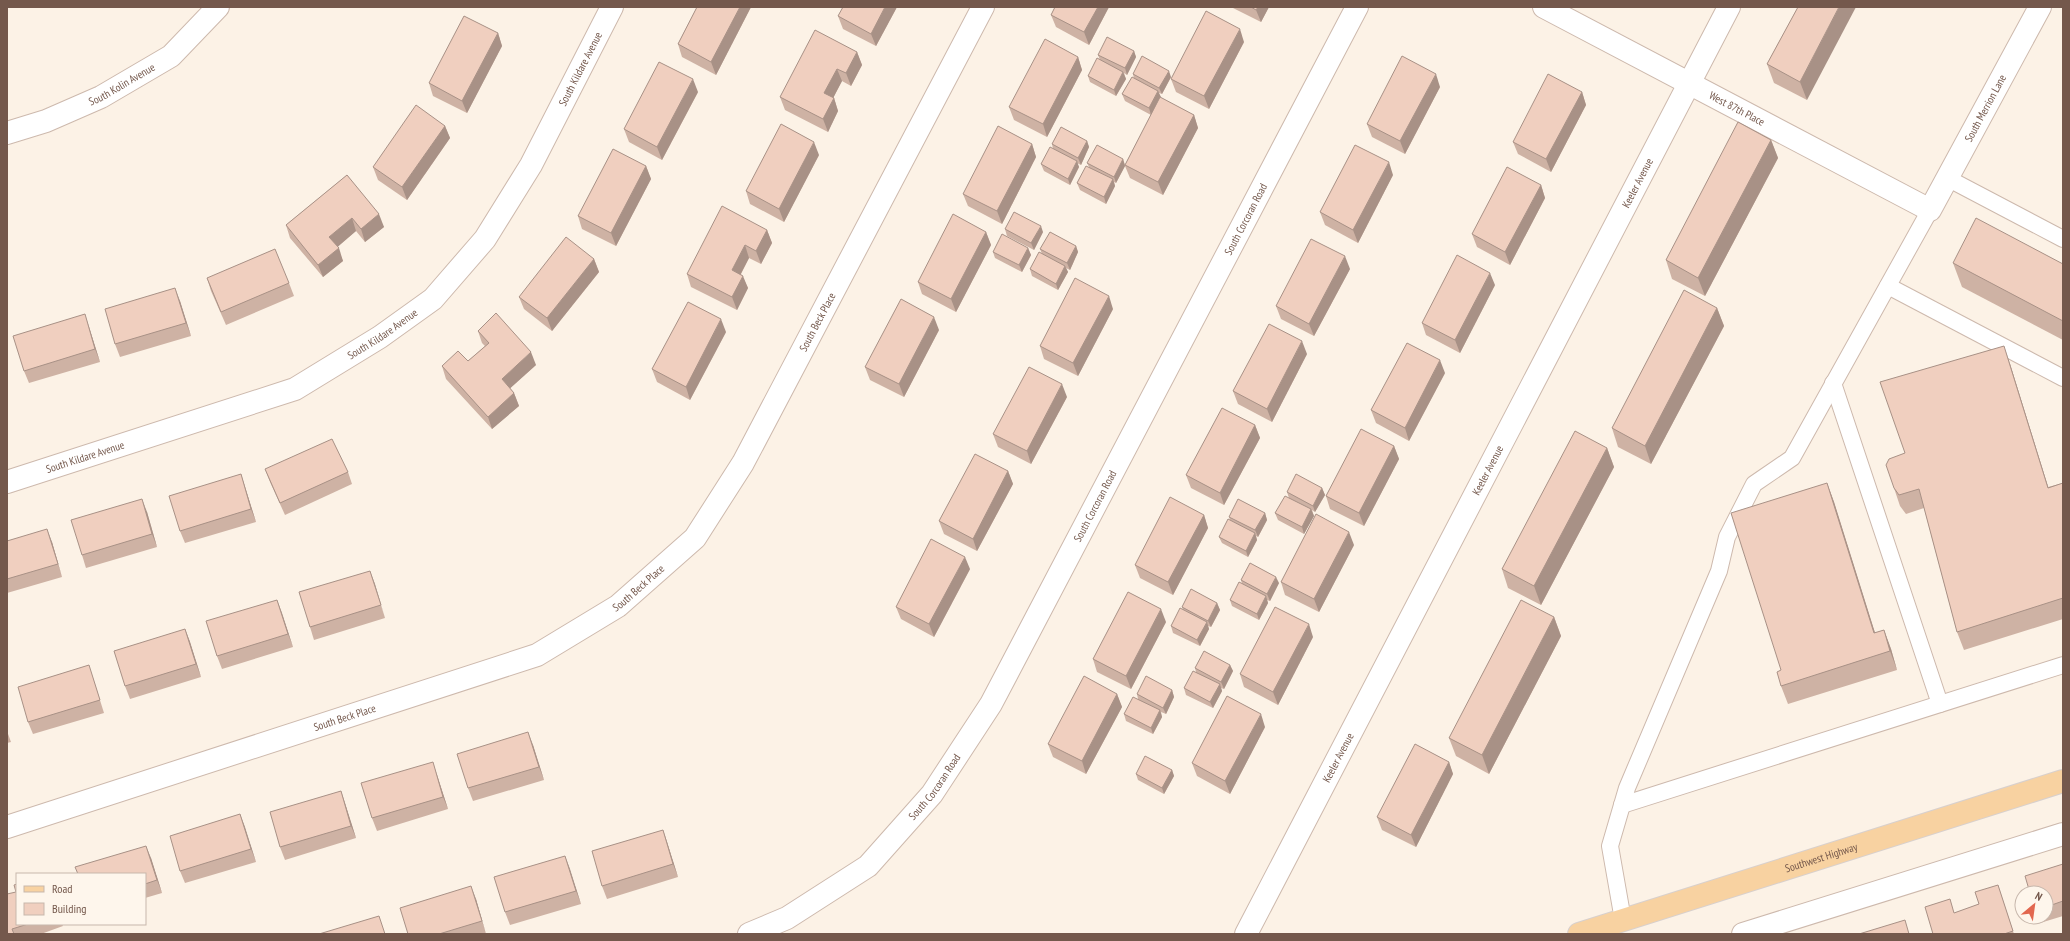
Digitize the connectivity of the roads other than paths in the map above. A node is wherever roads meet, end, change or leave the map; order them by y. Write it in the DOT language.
graph roads {
  1 [pos="218,7"];
  2 [pos="612,7"];
  3 [pos="983,7"];
  4 [pos="1357,7"];
  5 [pos="1544,7"];
  6 [pos="1729,7"];
  7 [pos="2040,7"];
  8 [pos="1689,82"];
  9 [pos="7,133"];
  10 [pos="1947,178"];
  11 [pos="1930,210"];
  12 [pos="2063,239"];
  13 [pos="1888,286"];
  14 [pos="2063,378"];
  15 [pos="1833,383"];
  16 [pos="7,482"];
  17 [pos="2063,665"];
  18 [pos="1940,704"];
  19 [pos="2063,780"];
  20 [pos="1622,805"];
  21 [pos="7,827"];
  22 [pos="2063,834"];
  23 [pos="1624,920"];
  24 [pos="749,934"];
  25 [pos="1246,934"];
  26 [pos="1579,934"];
  27 [pos="1743,934"];
  1 -- 9 [label="street, South Kolin Avenue"];
  2 -- 16 [label="street, South Kildare Avenue"];
  3 -- 21 [label="street, South Beck Place"];
  4 -- 24 [label="street, South Corcoran Road"];
  5 -- 8 [label="street, West 87th Place"];
  6 -- 8 [label="street, Keeler Avenue"];
  7 -- 10 [label="street, South Merrion Lane"];
  8 -- 11 [label="street, West 87th Place"];
  8 -- 25 [label="street, Keeler Avenue"];
  10 -- 11 [label="street, South Merrion Lane"];
  10 -- 12 [label="lane"];
  11 -- 13 [label="lane"];
  13 -- 14 [label="lane"];
  13 -- 15 [label="lane"];
  15 -- 18 [label="lane"];
  15 -- 20 [label="lane"];
  17 -- 18 [label="lane"];
  18 -- 20 [label="lane"];
  19 -- 23 [label="main road, Southwest Highway"];
  20 -- 23 [label="lane"];
  22 -- 27 [label="street"];
  23 -- 26 [label="main road, Southwest Highway"];
}
